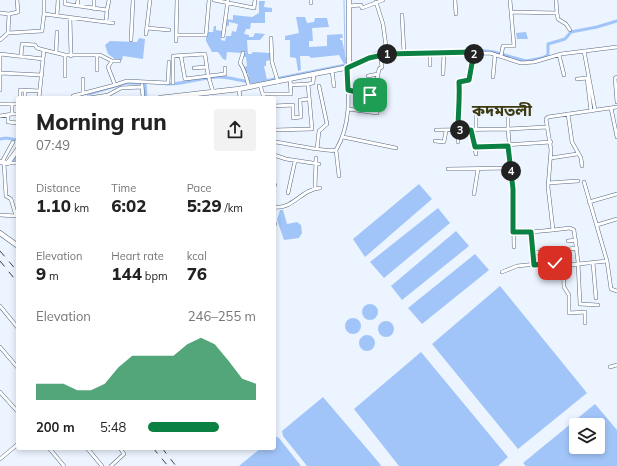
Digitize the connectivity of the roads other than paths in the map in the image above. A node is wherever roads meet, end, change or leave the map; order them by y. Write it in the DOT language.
graph roads {
  1 [pos="17,0"];
  2 [pos="44,0"];
  3 [pos="58,0"];
  4 [pos="65,0"];
  5 [pos="78,0"];
  6 [pos="94,0"];
  7 [pos="109,0"];
  8 [pos="133,0"];
  9 [pos="150,0"];
  10 [pos="177,0"];
  11 [pos="209,0"];
  12 [pos="214,0"];
  13 [pos="255,0"];
  14 [pos="349,0"];
  15 [pos="382,0"];
  16 [pos="455,0"];
  17 [pos="510,0"];
  18 [pos="556,0"];
  19 [pos="228,2"];
  20 [pos="376,2"];
  21 [pos="77,6"];
  22 [pos="349,6"];
  23 [pos="94,9"];
  24 [pos="108,10"];
  25 [pos="511,12"];
  26 [pos="557,13"];
  27 [pos="0,14"];
  28 [pos="9,14"];
  29 [pos="44,14"];
  30 [pos="456,14"];
  31 [pos="402,15"];
  32 [pos="56,16"];
  33 [pos="70,18"];
  34 [pos="106,22"];
  35 [pos="113,23"];
  36 [pos="147,28"];
  37 [pos="169,30"];
  38 [pos="570,30"];
  39 [pos="57,32"];
  40 [pos="8,33"];
  41 [pos="146,34"];
  42 [pos="176,35"];
  43 [pos="223,36"];
  44 [pos="272,38"];
  45 [pos="0,40"];
  46 [pos="131,40"];
  47 [pos="176,41"];
  48 [pos="617,47"];
  49 [pos="44,50"];
  50 [pos="584,51"];
  51 [pos="474,52"];
  52 [pos="56,53"];
  53 [pos="242,53"];
  54 [pos="404,53"];
  55 [pos="444,53"];
  56 [pos="0,54"];
  57 [pos="387,54"];
  58 [pos="430,54"];
  59 [pos="65,55"];
  60 [pos="97,55"];
  61 [pos="380,55"];
  62 [pos="496,55"];
  63 [pos="559,55"];
  64 [pos="71,56"];
  65 [pos="181,56"];
  66 [pos="501,56"];
  67 [pos="22,57"];
  68 [pos="43,59"];
  69 [pos="112,60"];
  70 [pos="119,61"];
  71 [pos="168,62"];
  72 [pos="430,65"];
  73 [pos="348,66"];
  74 [pos="206,67"];
  75 [pos="194,68"];
  76 [pos="225,68"];
  77 [pos="97,70"];
  78 [pos="332,71"];
  79 [pos="1,73"];
  80 [pos="314,74"];
  81 [pos="378,74"];
  82 [pos="443,74"];
  83 [pos="42,75"];
  84 [pos="564,75"];
  85 [pos="65,76"];
  86 [pos="208,76"];
  87 [pos="368,76"];
  88 [pos="493,77"];
  89 [pos="617,77"];
  90 [pos="83,79"];
  91 [pos="290,79"];
  92 [pos="577,79"];
  93 [pos="277,81"];
  94 [pos="142,82"];
  95 [pos="173,83"];
  96 [pos="308,84"];
  97 [pos="115,85"];
  98 [pos="260,85"];
  99 [pos="291,85"];
  100 [pos="142,86"];
  101 [pos="249,86"];
  102 [pos="319,86"];
  103 [pos="334,86"];
  104 [pos="239,89"];
  105 [pos="0,90"];
  106 [pos="25,90"];
  107 [pos="348,90"];
  108 [pos="375,90"];
  109 [pos="40,91"];
  110 [pos="214,92"];
  111 [pos="84,93"];
  112 [pos="113,93"];
  113 [pos="20,96"];
  114 [pos="24,96"];
  115 [pos="39,96"];
  116 [pos="73,96"];
  117 [pos="85,96"];
  118 [pos="109,96"];
  119 [pos="114,96"];
  120 [pos="143,96"];
  121 [pos="197,96"];
  122 [pos="240,96"];
  123 [pos="263,96"];
  124 [pos="385,98"];
  125 [pos="309,99"];
  126 [pos="380,99"];
  127 [pos="617,102"];
  128 [pos="0,104"];
  129 [pos="12,104"];
  130 [pos="16,104"];
  131 [pos="276,106"];
  132 [pos="508,106"];
  133 [pos="617,107"];
  134 [pos="611,108"];
  135 [pos="348,109"];
  136 [pos="476,110"];
  137 [pos="593,110"];
  138 [pos="10,114"];
  139 [pos="568,114"];
  140 [pos="0,116"];
  141 [pos="16,116"];
  142 [pos="16,123"];
  143 [pos="548,126"];
  144 [pos="476,129"];
  145 [pos="508,129"];
  146 [pos="276,130"];
  147 [pos="436,130"];
  148 [pos="458,130"];
  149 [pos="471,130"];
  150 [pos="446,131"];
  151 [pos="343,137"];
  152 [pos="617,137"];
  153 [pos="435,141"];
  154 [pos="13,142"];
  155 [pos="276,142"];
  156 [pos="458,142"];
  157 [pos="550,142"];
  158 [pos="508,146"];
  159 [pos="475,147"];
  160 [pos="396,148"];
  161 [pos="317,149"];
  162 [pos="336,150"];
  163 [pos="16,151"];
  164 [pos="476,154"];
  165 [pos="577,154"];
  166 [pos="276,156"];
  167 [pos="316,158"];
  168 [pos="551,158"];
  169 [pos="295,161"];
  170 [pos="4,162"];
  171 [pos="16,163"];
  172 [pos="317,164"];
  173 [pos="582,166"];
  174 [pos="511,168"];
  175 [pos="448,169"];
  176 [pos="478,169"];
  177 [pos="339,176"];
  178 [pos="578,181"];
  179 [pos="584,182"];
  180 [pos="548,183"];
  181 [pos="320,188"];
  182 [pos="315,189"];
  183 [pos="288,193"];
  184 [pos="474,194"];
  185 [pos="617,194"];
  186 [pos="589,202"];
  187 [pos="276,207"];
  188 [pos="0,215"];
  189 [pos="617,219"];
  190 [pos="597,225"];
  191 [pos="553,230"];
  192 [pos="513,232"];
  193 [pos="531,232"];
  194 [pos="0,233"];
  195 [pos="568,240"];
  196 [pos="576,240"];
  197 [pos="16,245"];
  198 [pos="514,247"];
  199 [pos="577,248"];
  200 [pos="533,253"];
  201 [pos="607,261"];
  202 [pos="593,263"];
  203 [pos="578,264"];
  204 [pos="534,265"];
  205 [pos="563,265"];
  206 [pos="502,272"];
  207 [pos="617,292"];
  208 [pos="596,298"];
  209 [pos="580,304"];
  210 [pos="598,305"];
  211 [pos="0,306"];
  212 [pos="585,312"];
  213 [pos="585,324"];
  214 [pos="16,326"];
  215 [pos="0,348"];
  216 [pos="617,365"];
  217 [pos="16,366"];
  218 [pos="610,367"];
  219 [pos="0,392"];
  220 [pos="16,410"];
  221 [pos="16,446"];
  222 [pos="51,450"];
  223 [pos="88,450"];
  224 [pos="121,450"];
  225 [pos="0,459"];
  226 [pos="64,466"];
  227 [pos="102,466"];
  228 [pos="111,466"];
  1 -- 28 [label="street"];
  2 -- 29 [label="street"];
  3 -- 32 [label="street"];
  4 -- 21 [label="street"];
  5 -- 21 [label="street"];
  6 -- 23 [label="street"];
  7 -- 24 [label="street"];
  8 -- 46 [label="street"];
  9 -- 36 [label="street"];
  10 -- 42 [label="street"];
  11 -- 42 [label="street"];
  12 -- 19 [label="street"];
  13 -- 19 [label="street"];
  14 -- 22 [label="main road"];
  15 -- 20 [label="street"];
  16 -- 30 [label="street"];
  17 -- 25 [label="street"];
  18 -- 26 [label="street"];
  19 -- 43 [label="street"];
  20 -- 22 [label="street"];
  20 -- 57 [label="street"];
  21 -- 23 [label="street"];
  22 -- 73 [label="main road"];
  23 -- 24 [label="street"];
  24 -- 34 [label="street"];
  25 -- 26 [label="street"];
  25 -- 66 [label="street"];
  26 -- 38 [label="street"];
  27 -- 28 [label="street"];
  28 -- 40 [label="street"];
  29 -- 32 [label="street"];
  29 -- 40 [label="street"];
  31 -- 54 [label="street"];
  32 -- 33 [label="street"];
  33 -- 34 [label="street"];
  33 -- 64 [label="street"];
  34 -- 35 [label="street"];
  36 -- 37 [label="street"];
  36 -- 41 [label="street"];
  39 -- 52 [label="street"];
  40 -- 45 [label="street"];
  42 -- 47 [label="street"];
  44 -- 93 [label="street"];
  48 -- 50 [label="street"];
  49 -- 52 [label="street"];
  49 -- 67 [label="street"];
  49 -- 68 [label="street"];
  50 -- 63 [label="street"];
  50 -- 137 [label="street"];
  51 -- 55 [label="street"];
  51 -- 62 [label="street"];
  51 -- 148 [label="street"];
  52 -- 59 [label="street"];
  53 -- 101 [label="street"];
  54 -- 57 [label="street"];
  54 -- 58 [label="street"];
  55 -- 58 [label="street"];
  55 -- 82 [label="street"];
  56 -- 67 [label="street"];
  56 -- 79 [label="street"];
  57 -- 61 [label="street"];
  58 -- 72 [label="street"];
  59 -- 64 [label="street"];
  59 -- 85 [label="street"];
  60 -- 64 [label="street"];
  60 -- 69 [label="street"];
  60 -- 77 [label="street"];
  61 -- 73 [label="street"];
  61 -- 81 [label="street"];
  62 -- 66 [label="street"];
  62 -- 88 [label="street"];
  63 -- 66 [label="street"];
  63 -- 84 [label="street"];
  65 -- 74 [label="street"];
  65 -- 86 [label="street"];
  65 -- 95 [label="street"];
  67 -- 68 [label="street"];
  68 -- 83 [label="street"];
  69 -- 70 [label="street"];
  69 -- 97 [label="street"];
  71 -- 94 [label="street"];
  73 -- 78 [label="main road"];
  73 -- 107 [label="street"];
  74 -- 75 [label="street"];
  74 -- 86 [label="street"];
  76 -- 86 [label="street"];
  78 -- 80 [label="main road"];
  78 -- 103 [label="street"];
  79 -- 83 [label="street"];
  79 -- 105 [label="street"];
  80 -- 91 [label="main road"];
  80 -- 96 [label="street"];
  81 -- 87 [label="street"];
  81 -- 108 [label="street"];
  83 -- 109 [label="street"];
  86 -- 110 [label="street"];
  89 -- 127 [label="street"];
  90 -- 111 [label="street"];
  91 -- 93 [label="main road"];
  91 -- 99 [label="street"];
  92 -- 137 [label="street"];
  93 -- 98 [label="main road"];
  94 -- 97 [label="street"];
  94 -- 100 [label="street"];
  96 -- 99 [label="street"];
  96 -- 125 [label="street"];
  97 -- 111 [label="street"];
  98 -- 101 [label="main road"];
  98 -- 123 [label="street"];
  99 -- 123 [label="street"];
  100 -- 112 [label="street"];
  100 -- 120 [label="street"];
  101 -- 104 [label="main road"];
  102 -- 161 [label="street"];
  104 -- 110 [label="main road"];
  104 -- 122 [label="street"];
  106 -- 109 [label="street"];
  106 -- 113 [label="street"];
  106 -- 114 [label="street"];
  107 -- 126 [label="street"];
  107 -- 135 [label="street"];
  109 -- 115 [label="street"];
  110 -- 121 [label="main road"];
  111 -- 116 [label="street"];
  111 -- 117 [label="street"];
  112 -- 118 [label="street"];
  112 -- 119 [label="street"];
  124 -- 126 [label="street"];
  125 -- 131 [label="street"];
  125 -- 146 [label="street"];
  126 -- 135 [label="street"];
  128 -- 129 [label="street"];
  129 -- 130 [label="street"];
  129 -- 138 [label="street"];
  132 -- 145 [label="street"];
  133 -- 134 [label="street"];
  134 -- 137 [label="street"];
  134 -- 152 [label="street"];
  135 -- 151 [label="street"];
  136 -- 144 [label="street"];
  137 -- 139 [label="street"];
  138 -- 140 [label="street"];
  138 -- 141 [label="street"];
  138 -- 142 [label="street"];
  139 -- 143 [label="street"];
  139 -- 165 [label="street"];
  143 -- 145 [label="street"];
  143 -- 157 [label="street"];
  144 -- 145 [label="street"];
  144 -- 149 [label="street"];
  145 -- 158 [label="street"];
  147 -- 150 [label="street"];
  148 -- 149 [label="street"];
  148 -- 150 [label="street"];
  148 -- 156 [label="street"];
  149 -- 159 [label="street"];
  150 -- 153 [label="street"];
  151 -- 160 [label="street"];
  151 -- 162 [label="street"];
  154 -- 170 [label="street"];
  155 -- 161 [label="street"];
  157 -- 158 [label="street"];
  157 -- 168 [label="street"];
  158 -- 159 [label="street"];
  158 -- 174 [label="street"];
  159 -- 164 [label="street"];
  161 -- 162 [label="street"];
  162 -- 177 [label="street"];
  163 -- 170 [label="main road"];
  165 -- 168 [label="street"];
  165 -- 173 [label="street"];
  166 -- 169 [label="street"];
  167 -- 172 [label="street"];
  168 -- 180 [label="street"];
  169 -- 172 [label="street"];
  169 -- 183 [label="street"];
  170 -- 171 [label="street"];
  170 -- 188 [label="street"];
  172 -- 182 [label="street"];
  174 -- 176 [label="street"];
  174 -- 192 [label="street"];
  175 -- 176 [label="street"];
  176 -- 184 [label="street"];
  178 -- 180 [label="street"];
  179 -- 186 [label="street"];
  180 -- 191 [label="street"];
  181 -- 182 [label="street"];
  182 -- 187 [label="street"];
  185 -- 186 [label="street"];
  186 -- 190 [label="street"];
  189 -- 190 [label="street"];
  190 -- 201 [label="street"];
  191 -- 193 [label="street"];
  191 -- 196 [label="street"];
  192 -- 193 [label="street"];
  192 -- 198 [label="street"];
  193 -- 200 [label="street"];
  194 -- 197 [label="main road"];
  195 -- 196 [label="street"];
  196 -- 199 [label="street"];
  199 -- 200 [label="street"];
  199 -- 203 [label="street"];
  200 -- 204 [label="street"];
  201 -- 202 [label="street"];
  201 -- 207 [label="street"];
  202 -- 203 [label="street"];
  202 -- 208 [label="street"];
  203 -- 205 [label="street"];
  203 -- 209 [label="street"];
  204 -- 205 [label="street"];
  204 -- 206 [label="street"];
  205 -- 212 [label="street"];
  209 -- 210 [label="street"];
  209 -- 212 [label="street"];
  211 -- 214 [label="street"];
  212 -- 213 [label="street"];
  215 -- 217 [label="street"];
  216 -- 218 [label="street"];
  219 -- 220 [label="street"];
  221 -- 225 [label="street"];
  222 -- 226 [label="street"];
  223 -- 227 [label="street"];
  224 -- 228 [label="street"];
}
